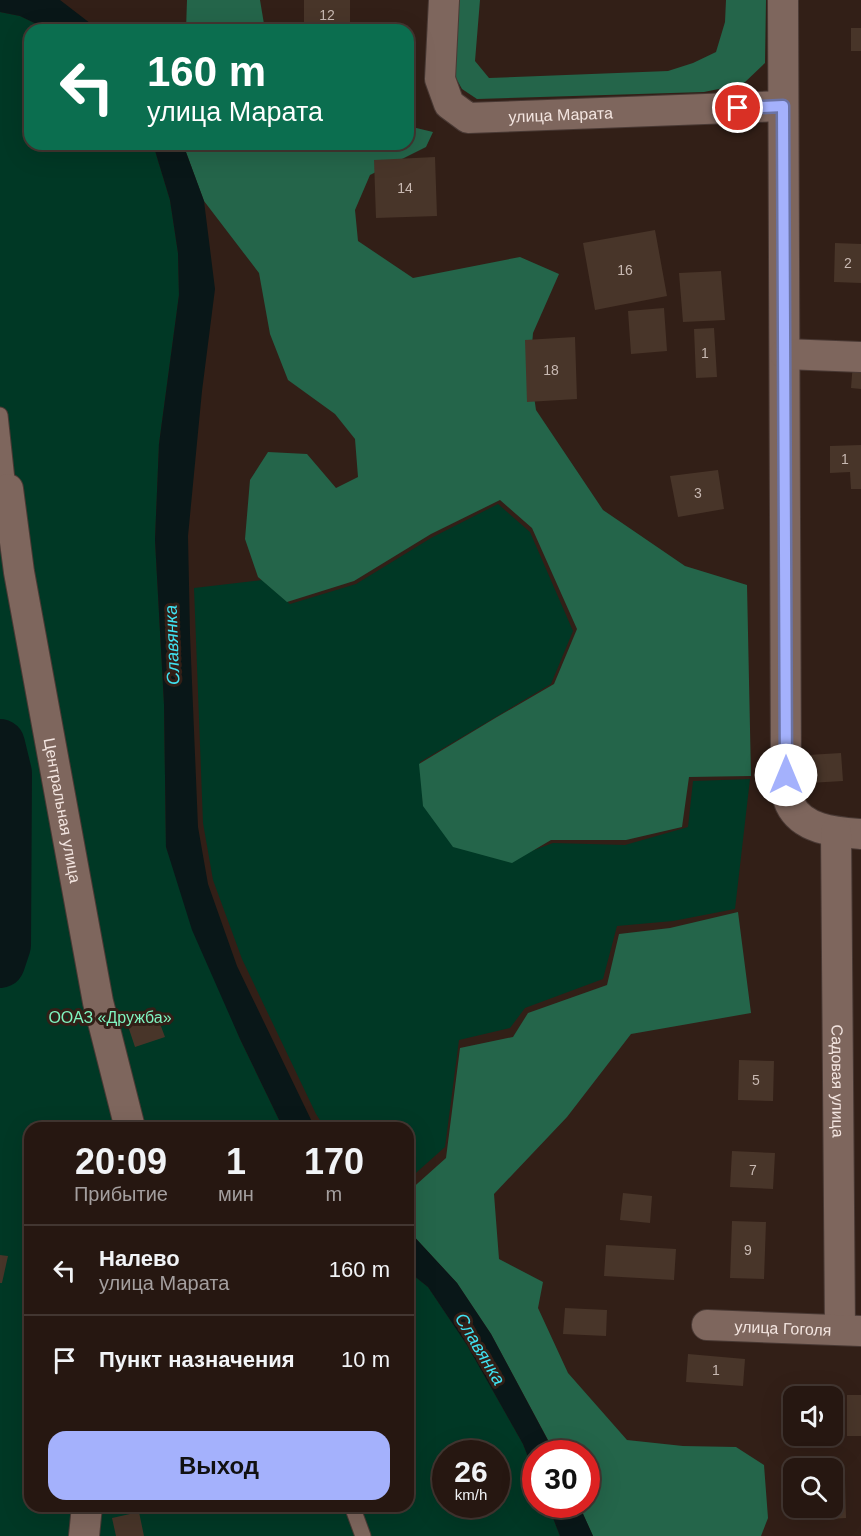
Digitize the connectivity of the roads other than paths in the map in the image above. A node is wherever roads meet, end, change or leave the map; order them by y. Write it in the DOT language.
graph roads {
  1 [pos="444,0"];
  2 [pos="783,0"];
  3 [pos="783,106"];
  4 [pos="785,354"];
  5 [pos="861,357"];
  6 [pos="0,415"];
  7 [pos="8,489"];
  8 [pos="848,833"];
  9 [pos="128,1122"];
  10 [pos="707,1325"];
  11 [pos="850,1331"];
  12 [pos="86,1512"];
  13 [pos="354,1512"];
  14 [pos="84,1536"];
  15 [pos="363,1536"];
  1 -- 3 [label="street, улица Марата"];
  2 -- 3 [label="street"];
  3 -- 4 [label="street"];
  4 -- 5 [label="street"];
  4 -- 8 [label="street"];
  6 -- 7 [label="lane"];
  7 -- 9 [label="street, Центральная улица"];
  8 -- 11 [label="street, Садовая улица"];
  10 -- 11 [label="street, улица Гоголя"];
  12 -- 14 [label="street"];
  13 -- 15 [label="lane"];
}
